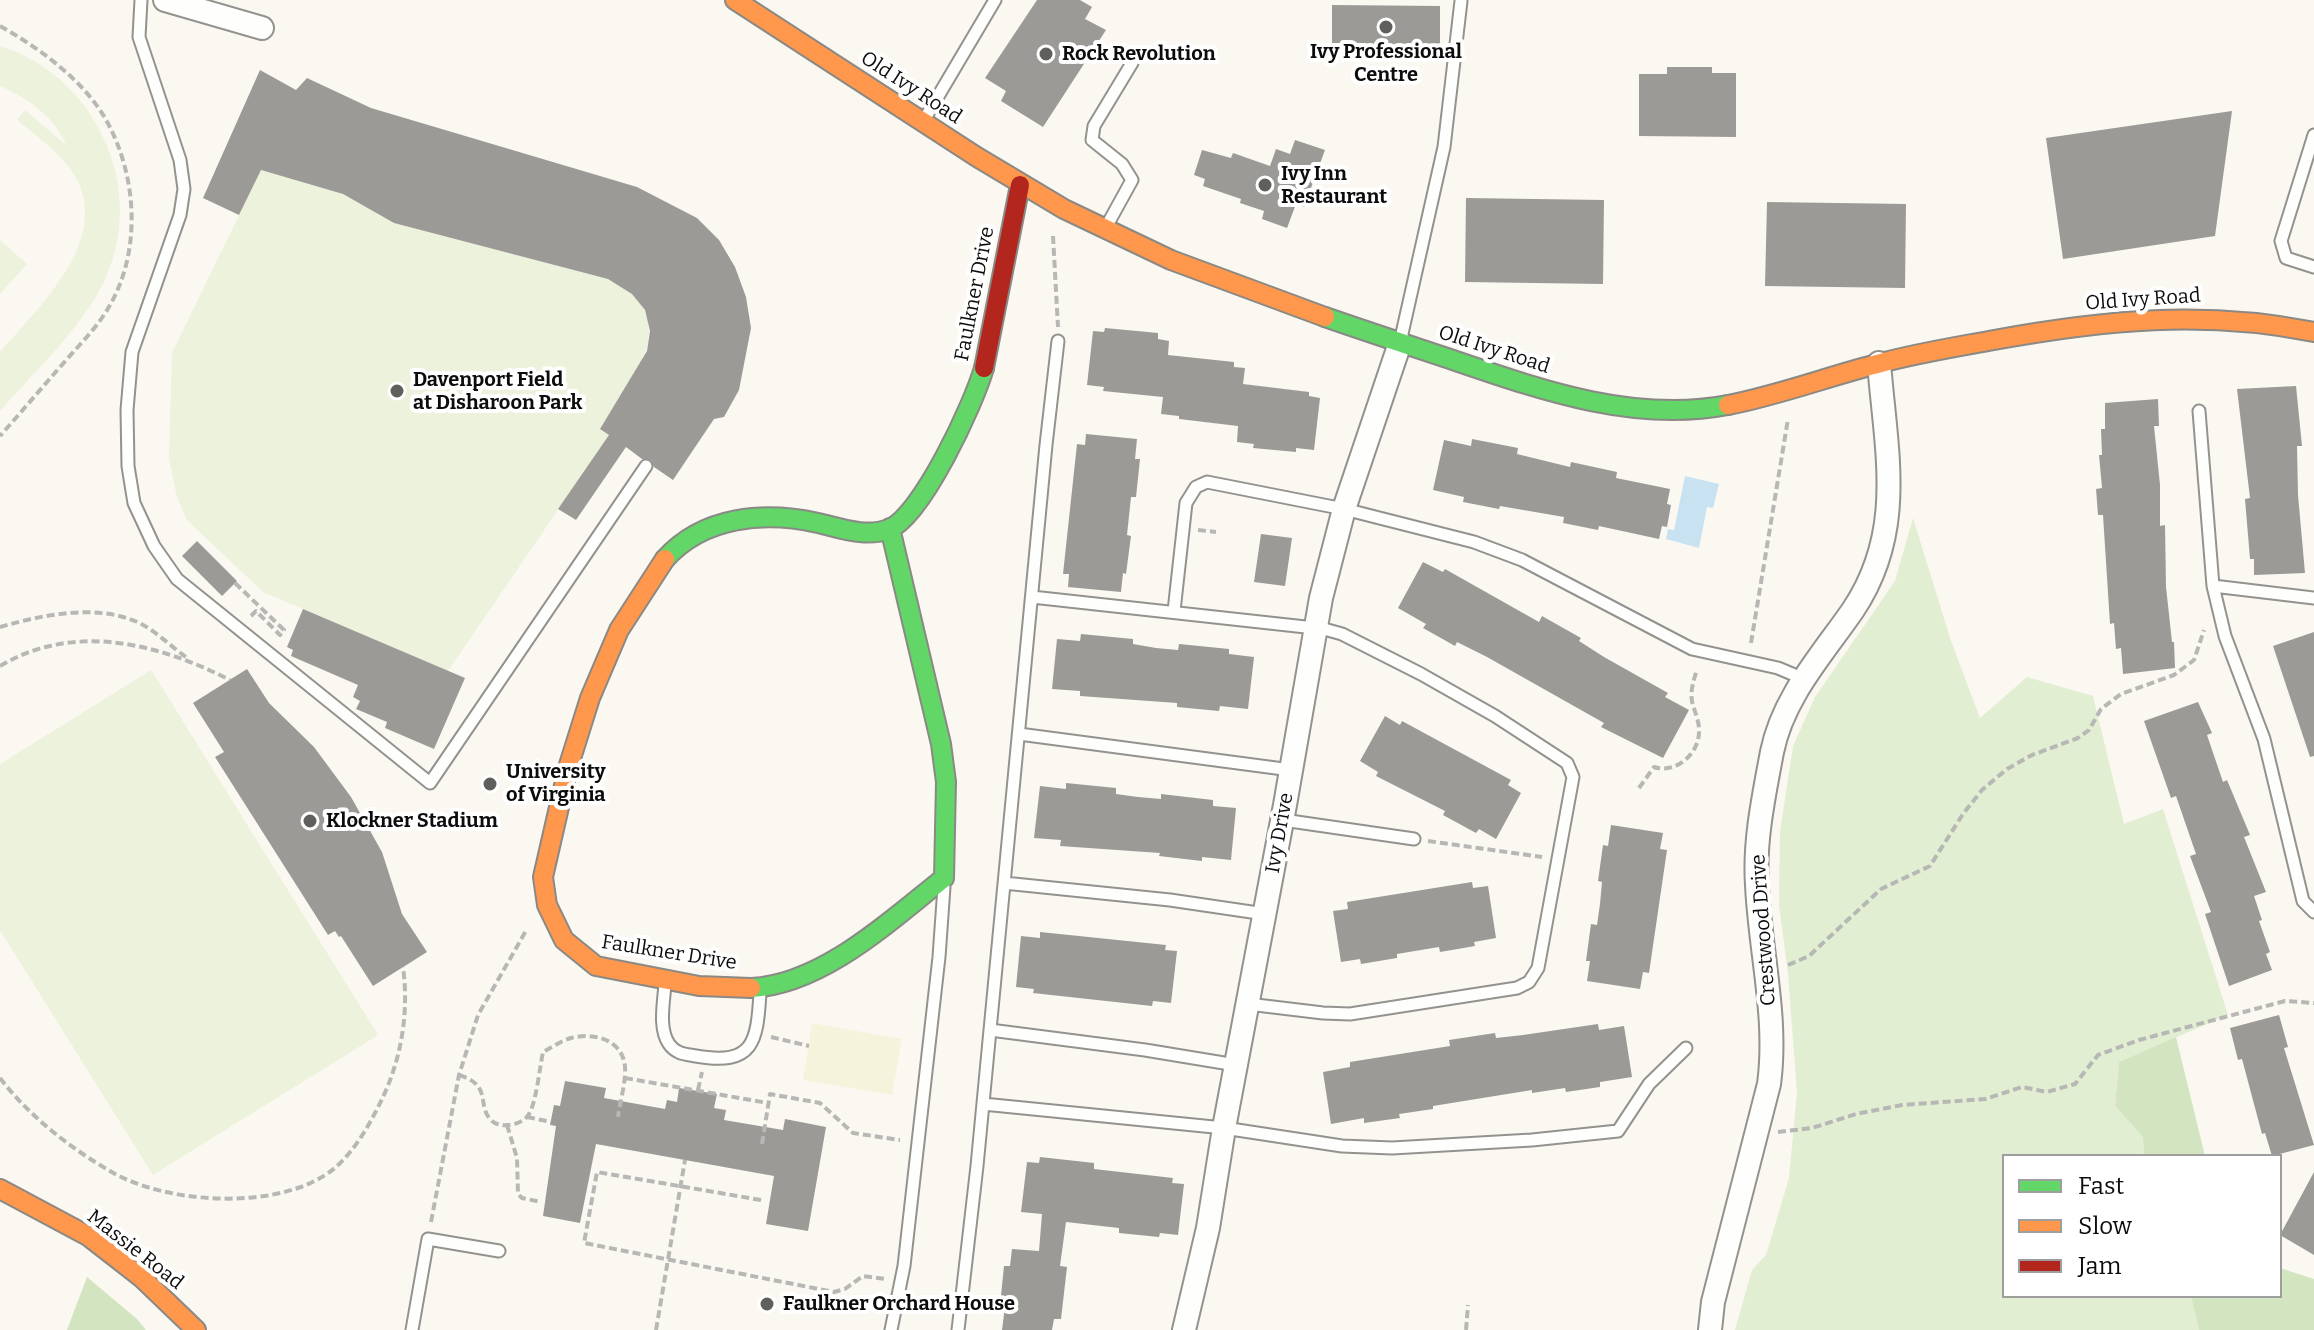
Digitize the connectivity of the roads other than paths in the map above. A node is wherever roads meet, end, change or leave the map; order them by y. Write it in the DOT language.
graph roads {
  1 [pos="141,0"];
  2 [pos="165,0"];
  3 [pos="735,0"];
  4 [pos="995,0"];
  5 [pos="1461,1"];
  6 [pos="262,28"];
  7 [pos="1132,63"];
  8 [pos="923,122"];
  9 [pos="2314,135"];
  10 [pos="1020,185"];
  11 [pos="1105,229"];
  12 [pos="2314,267"];
  13 [pos="2314,332"];
  14 [pos="1058,341"];
  15 [pos="1400,343"];
  16 [pos="1879,363"];
  17 [pos="2199,411"];
  18 [pos="646,466"];
  19 [pos="1344,509"];
  20 [pos="890,528"];
  21 [pos="2213,586"];
  22 [pos="1032,597"];
  23 [pos="2314,598"];
  24 [pos="1174,611"];
  25 [pos="1315,628"];
  26 [pos="1804,679"];
  27 [pos="1019,734"];
  28 [pos="1291,770"];
  29 [pos="1283,820"];
  30 [pos="1414,839"];
  31 [pos="944,878"];
  32 [pos="1004,883"];
  33 [pos="2314,912"];
  34 [pos="1265,914"];
  35 [pos="665,978"];
  36 [pos="760,988"];
  37 [pos="1248,1004"];
  38 [pos="990,1030"];
  39 [pos="1686,1048"];
  40 [pos="1236,1065"];
  41 [pos="983,1104"];
  42 [pos="1224,1128"];
  43 [pos="0,1189"];
  44 [pos="499,1251"];
  45 [pos="196,1330"];
  46 [pos="412,1330"];
  47 [pos="891,1330"];
  48 [pos="958,1330"];
  49 [pos="1184,1330"];
  50 [pos="1710,1330"];
  1 -- 18 [label="lane"];
  2 -- 6 [label="street"];
  3 -- 8 [label="street, Old Ivy Road"];
  4 -- 8 [label="lane"];
  5 -- 15 [label="lane"];
  7 -- 11 [label="lane"];
  8 -- 10 [label="street, Old Ivy Road"];
  9 -- 12 [label="lane"];
  10 -- 11 [label="street, Old Ivy Road"];
  10 -- 20 [label="street, Faulkner Drive"];
  11 -- 15 [label="street, Old Ivy Road"];
  13 -- 16 [label="street, Old Ivy Road"];
  14 -- 22 [label="lane"];
  15 -- 16 [label="street, Old Ivy Road"];
  15 -- 19 [label="street, Ivy Drive"];
  16 -- 26 [label="street, Crestwood Drive"];
  17 -- 21 [label="lane"];
  19 -- 24 [label="lane"];
  19 -- 25 [label="street, Ivy Drive"];
  19 -- 26 [label="lane"];
  20 -- 31 [label="street"];
  20 -- 35 [label="street, Faulkner Drive"];
  21 -- 23 [label="lane"];
  21 -- 33 [label="lane"];
  22 -- 24 [label="lane"];
  22 -- 27 [label="lane"];
  24 -- 25 [label="lane"];
  25 -- 28 [label="street, Ivy Drive"];
  25 -- 37 [label="lane"];
  26 -- 50 [label="street, Crestwood Drive"];
  27 -- 28 [label="lane"];
  27 -- 32 [label="lane"];
  28 -- 29 [label="street, Ivy Drive"];
  29 -- 30 [label="lane"];
  29 -- 34 [label="street, Ivy Drive"];
  31 -- 36 [label="street, Faulkner Drive"];
  31 -- 47 [label="lane"];
  32 -- 34 [label="lane"];
  32 -- 38 [label="lane"];
  34 -- 37 [label="street, Ivy Drive"];
  35 -- 36 [label="street, Faulkner Drive"];
  35 -- 36 [label="lane"];
  37 -- 40 [label="street, Ivy Drive"];
  38 -- 40 [label="lane"];
  38 -- 41 [label="lane"];
  39 -- 42 [label="lane"];
  40 -- 42 [label="street, Ivy Drive"];
  41 -- 42 [label="lane"];
  41 -- 48 [label="lane"];
  42 -- 49 [label="street, Ivy Drive"];
  43 -- 45 [label="street, Massie Road"];
  44 -- 46 [label="lane"];
}
